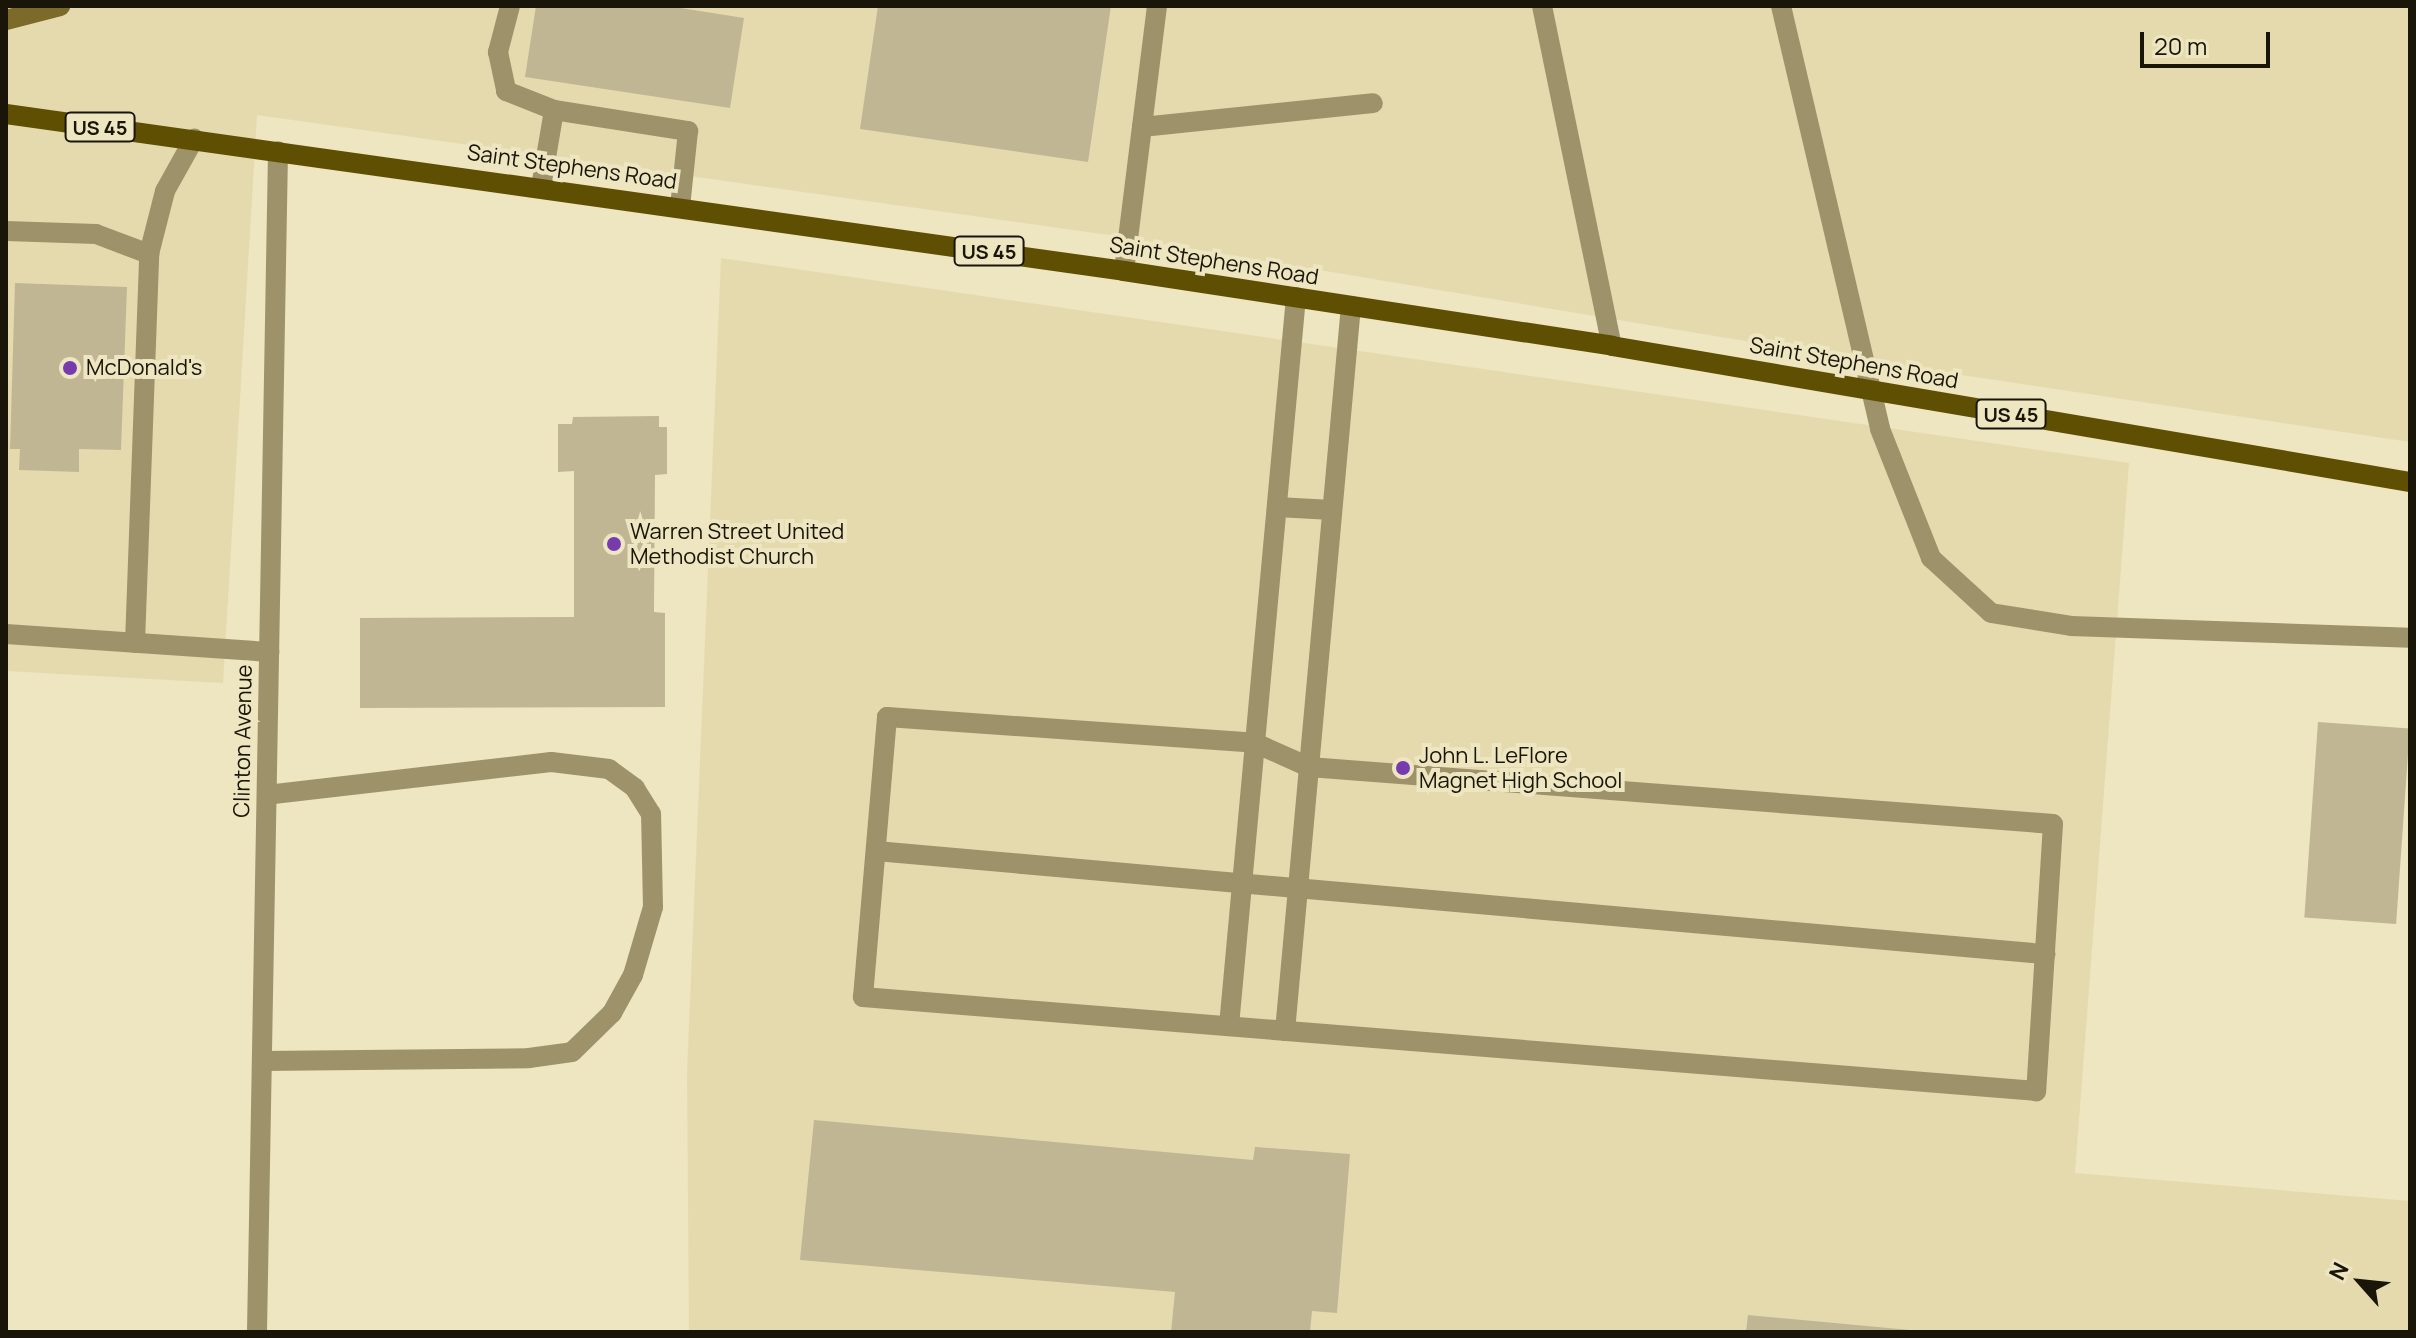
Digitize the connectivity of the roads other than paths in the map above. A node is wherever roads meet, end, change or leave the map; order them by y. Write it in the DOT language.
graph roads {
  1 [pos="60,6"];
  2 [pos="510,6"];
  3 [pos="1157,6"];
  4 [pos="1542,6"];
  5 [pos="1781,6"];
  6 [pos="6,20"];
  7 [pos="1373,103"];
  8 [pos="554,110"];
  9 [pos="6,114"];
  10 [pos="1142,127"];
  11 [pos="194,139"];
  12 [pos="278,151"];
  13 [pos="541,187"];
  14 [pos="680,207"];
  15 [pos="6,231"];
  16 [pos="149,254"];
  17 [pos="1124,271"];
  18 [pos="1296,297"];
  19 [pos="1351,306"];
  20 [pos="1612,346"];
  21 [pos="1874,391"];
  22 [pos="2410,482"];
  23 [pos="1277,507"];
  24 [pos="1332,510"];
  25 [pos="6,634"];
  26 [pos="2410,638"];
  27 [pos="135,643"];
  28 [pos="269,652"];
  29 [pos="1255,743"];
  30 [pos="1309,767"];
  31 [pos="267,795"];
  32 [pos="876,851"];
  33 [pos="1243,883"];
  34 [pos="1298,888"];
  35 [pos="2045,954"];
  36 [pos="1229,1026"];
  37 [pos="1285,1031"];
  38 [pos="262,1061"];
  39 [pos="257,1332"];
  1 -- 6 [label="main road"];
  2 -- 8 [label="street"];
  3 -- 10 [label="street"];
  4 -- 20 [label="street"];
  5 -- 21 [label="street"];
  7 -- 10 [label="street"];
  8 -- 13 [label="street"];
  8 -- 14 [label="street"];
  9 -- 11 [label="main road, Saint Stephens Road / US 45"];
  10 -- 17 [label="street"];
  11 -- 12 [label="main road, Saint Stephens Road / US 45"];
  11 -- 16 [label="street"];
  12 -- 13 [label="main road, Saint Stephens Road / US 45"];
  12 -- 28 [label="street, Clinton Avenue"];
  13 -- 14 [label="main road, Saint Stephens Road / US 45"];
  14 -- 17 [label="main road, Saint Stephens Road / US 45"];
  15 -- 16 [label="street"];
  16 -- 27 [label="street"];
  17 -- 18 [label="main road, Saint Stephens Road / US 45"];
  18 -- 19 [label="main road, Saint Stephens Road / US 45"];
  18 -- 23 [label="street"];
  19 -- 20 [label="main road, Saint Stephens Road / US 45"];
  19 -- 24 [label="street"];
  20 -- 21 [label="main road, Saint Stephens Road / US 45"];
  21 -- 22 [label="main road, Saint Stephens Road / US 45"];
  21 -- 26 [label="street"];
  23 -- 24 [label="street"];
  23 -- 29 [label="street"];
  24 -- 30 [label="street"];
  25 -- 27 [label="street"];
  27 -- 28 [label="street"];
  28 -- 31 [label="street, Clinton Avenue"];
  29 -- 30 [label="street"];
  29 -- 32 [label="street"];
  29 -- 33 [label="street"];
  30 -- 34 [label="street"];
  30 -- 35 [label="street"];
  31 -- 38 [label="street, Clinton Avenue"];
  31 -- 38 [label="street"];
  32 -- 33 [label="street"];
  32 -- 36 [label="street"];
  33 -- 34 [label="street"];
  33 -- 36 [label="street"];
  34 -- 35 [label="street"];
  34 -- 37 [label="street"];
  35 -- 37 [label="street"];
  36 -- 37 [label="street"];
  38 -- 39 [label="street, Clinton Avenue"];
}
